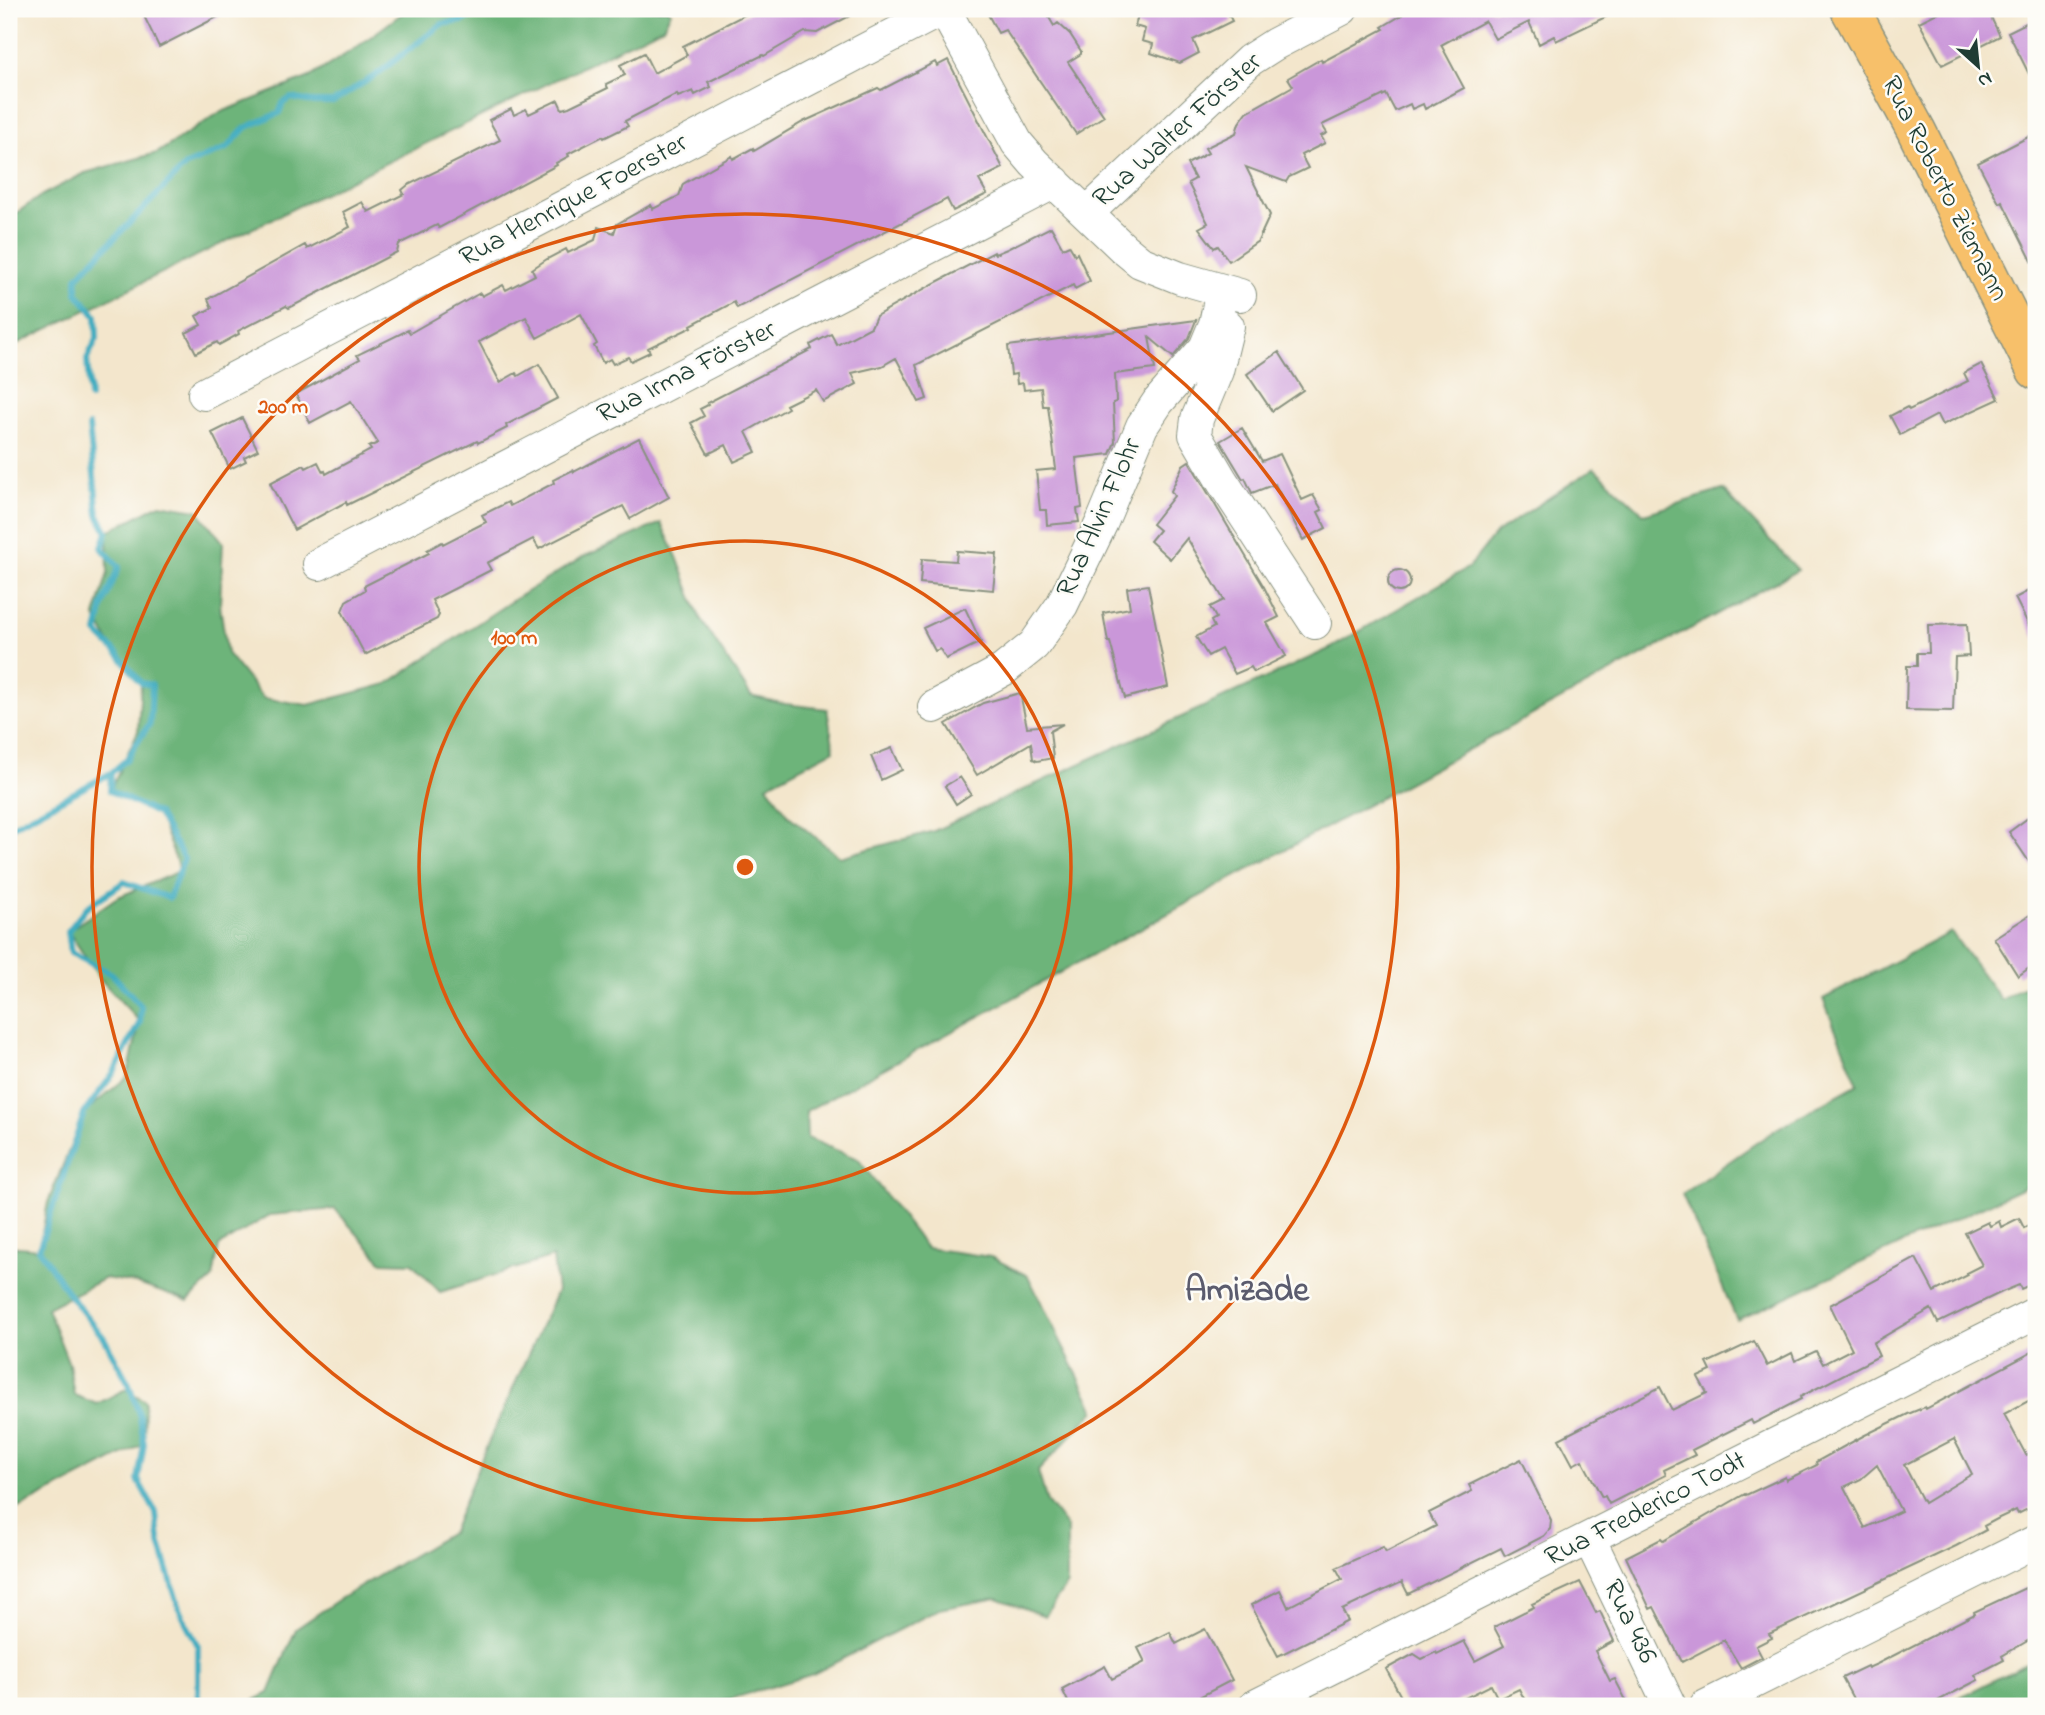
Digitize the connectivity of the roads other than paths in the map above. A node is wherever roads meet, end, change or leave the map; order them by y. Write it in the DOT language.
graph roads {
  1 [pos="943,9"];
  2 [pos="1342,9"];
  3 [pos="1850,9"];
  4 [pos="1055,182"];
  5 [pos="1087,213"];
  6 [pos="1233,293"];
  7 [pos="2030,344"];
  8 [pos="204,394"];
  9 [pos="319,564"];
  10 [pos="1315,623"];
  11 [pos="934,707"];
  12 [pos="2036,1313"];
  13 [pos="1589,1538"];
  14 [pos="2036,1541"];
  15 [pos="1255,1706"];
  16 [pos="1670,1706"];
  17 [pos="1706,1706"];
  1 -- 4 [label="street"];
  1 -- 8 [label="street, Rua Henrique Foerster"];
  2 -- 5 [label="street, Rua Walter Förster"];
  3 -- 7 [label="main road, Rua Roberto Ziemann"];
  4 -- 5 [label="street"];
  4 -- 9 [label="street, Rua Irma Förster"];
  5 -- 6 [label="street"];
  6 -- 10 [label="street"];
  6 -- 11 [label="street, Rua Alvin Flohr"];
  12 -- 13 [label="street, Rua Frederico Todt"];
  13 -- 15 [label="street, Rua Frederico Todt"];
  13 -- 16 [label="street, Rua 436"];
  14 -- 17 [label="street"];
}
